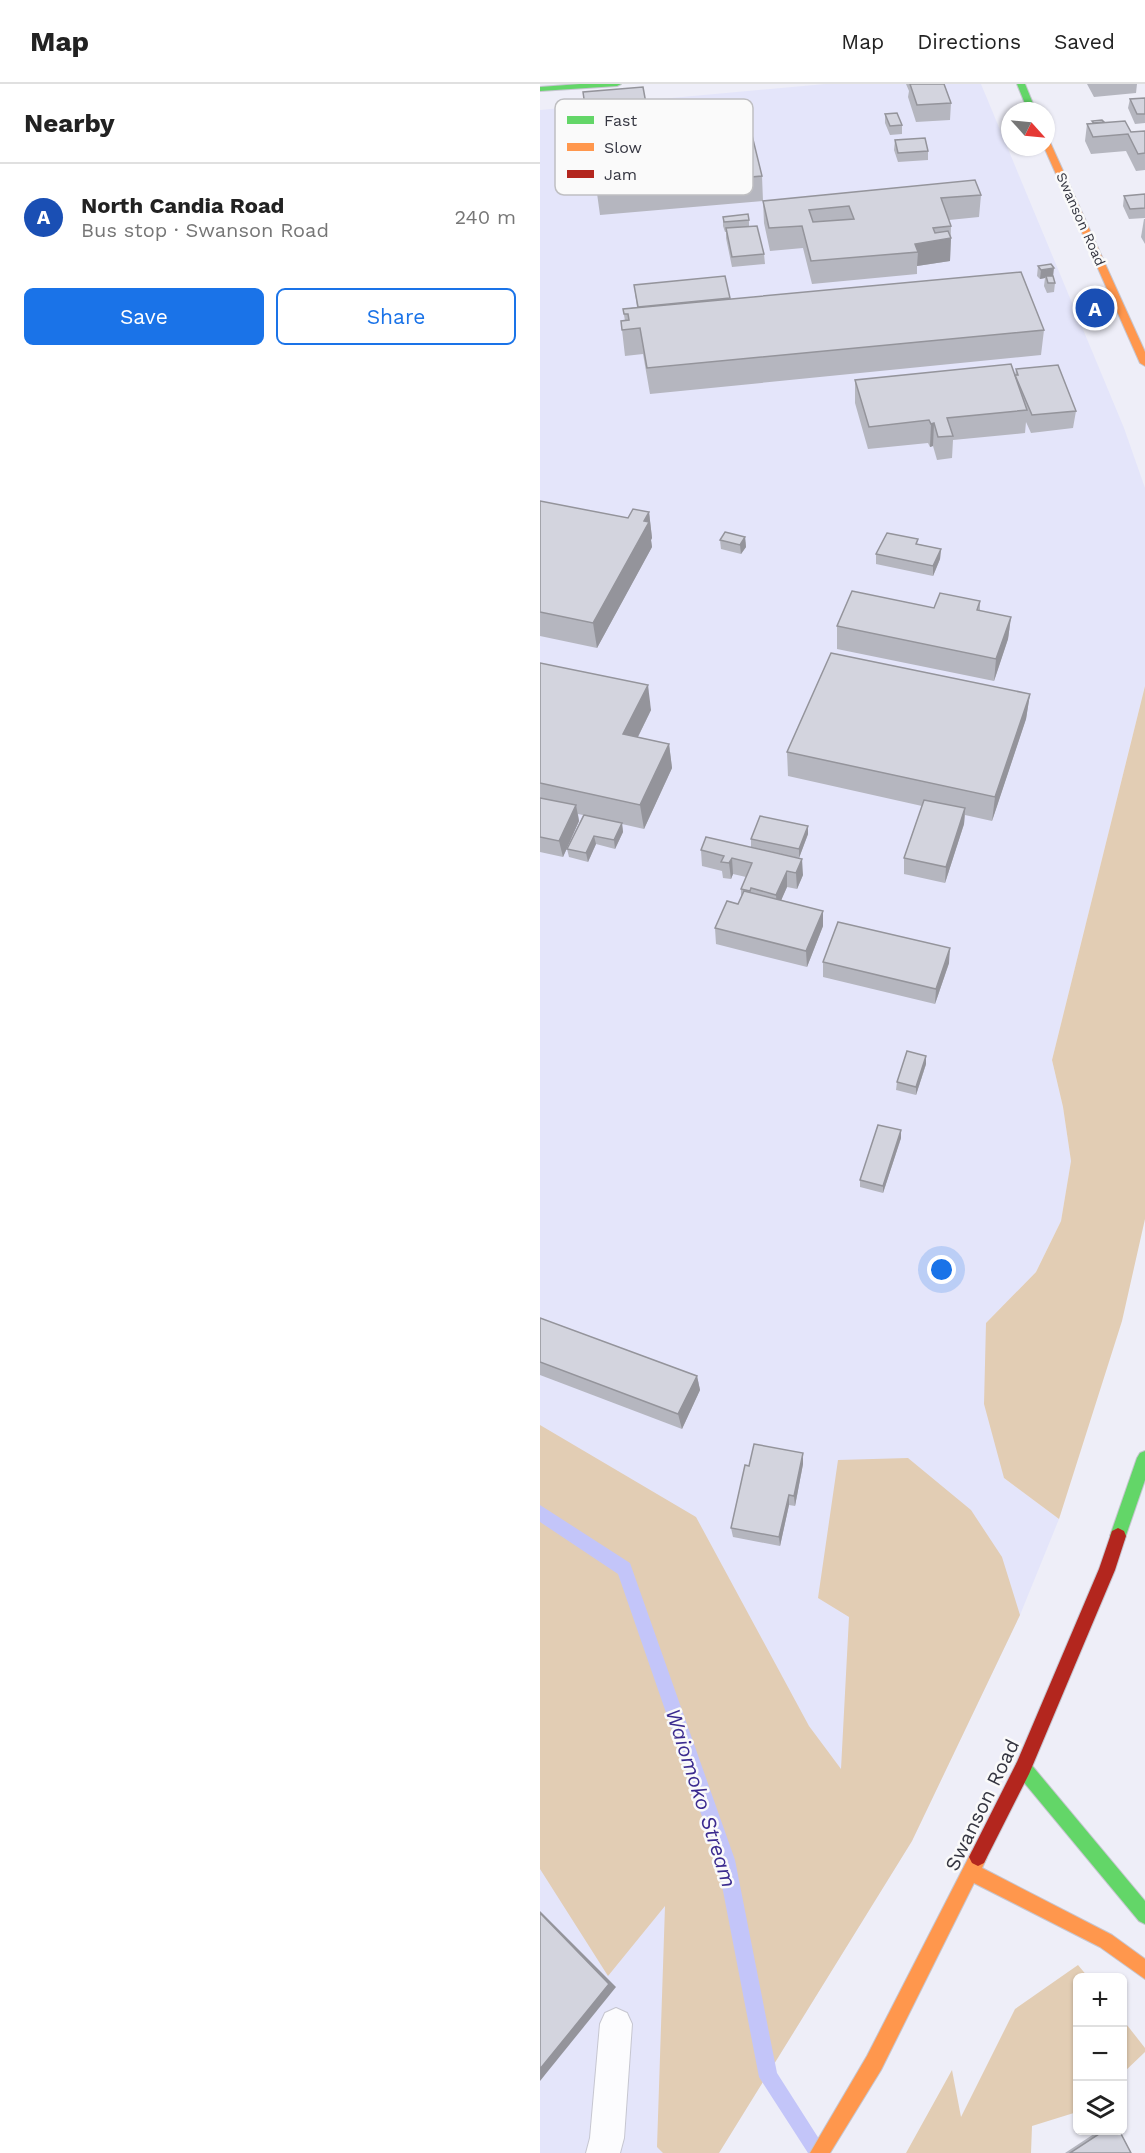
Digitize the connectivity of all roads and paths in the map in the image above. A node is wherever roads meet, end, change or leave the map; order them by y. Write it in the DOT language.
graph roads {
  1 [pos="617,84"];
  2 [pos="1021,84"];
  3 [pos="540,89"];
  4 [pos="1028,102"];
  5 [pos="1052,156"];
  6 [pos="1145,363"];
  7 [pos="1145,1458"];
  8 [pos="1023,1768"];
  9 [pos="972,1872"];
  10 [pos="1145,1915"];
  11 [pos="1145,1970"];
  12 [pos="616,2024"];
  13 [pos="603,2153"];
  14 [pos="819,2153"];
  1 -- 3 [label="main road"];
  2 -- 4 [label="main road"];
  5 -- 6 [label="main road, Swanson Road"];
  7 -- 8 [label="main road, Swanson Road"];
  8 -- 9 [label="main road, Swanson Road"];
  8 -- 10 [label="main road"];
  9 -- 11 [label="main road"];
  9 -- 14 [label="main road, Swanson Road"];
  12 -- 13 [label="lane"];
}
